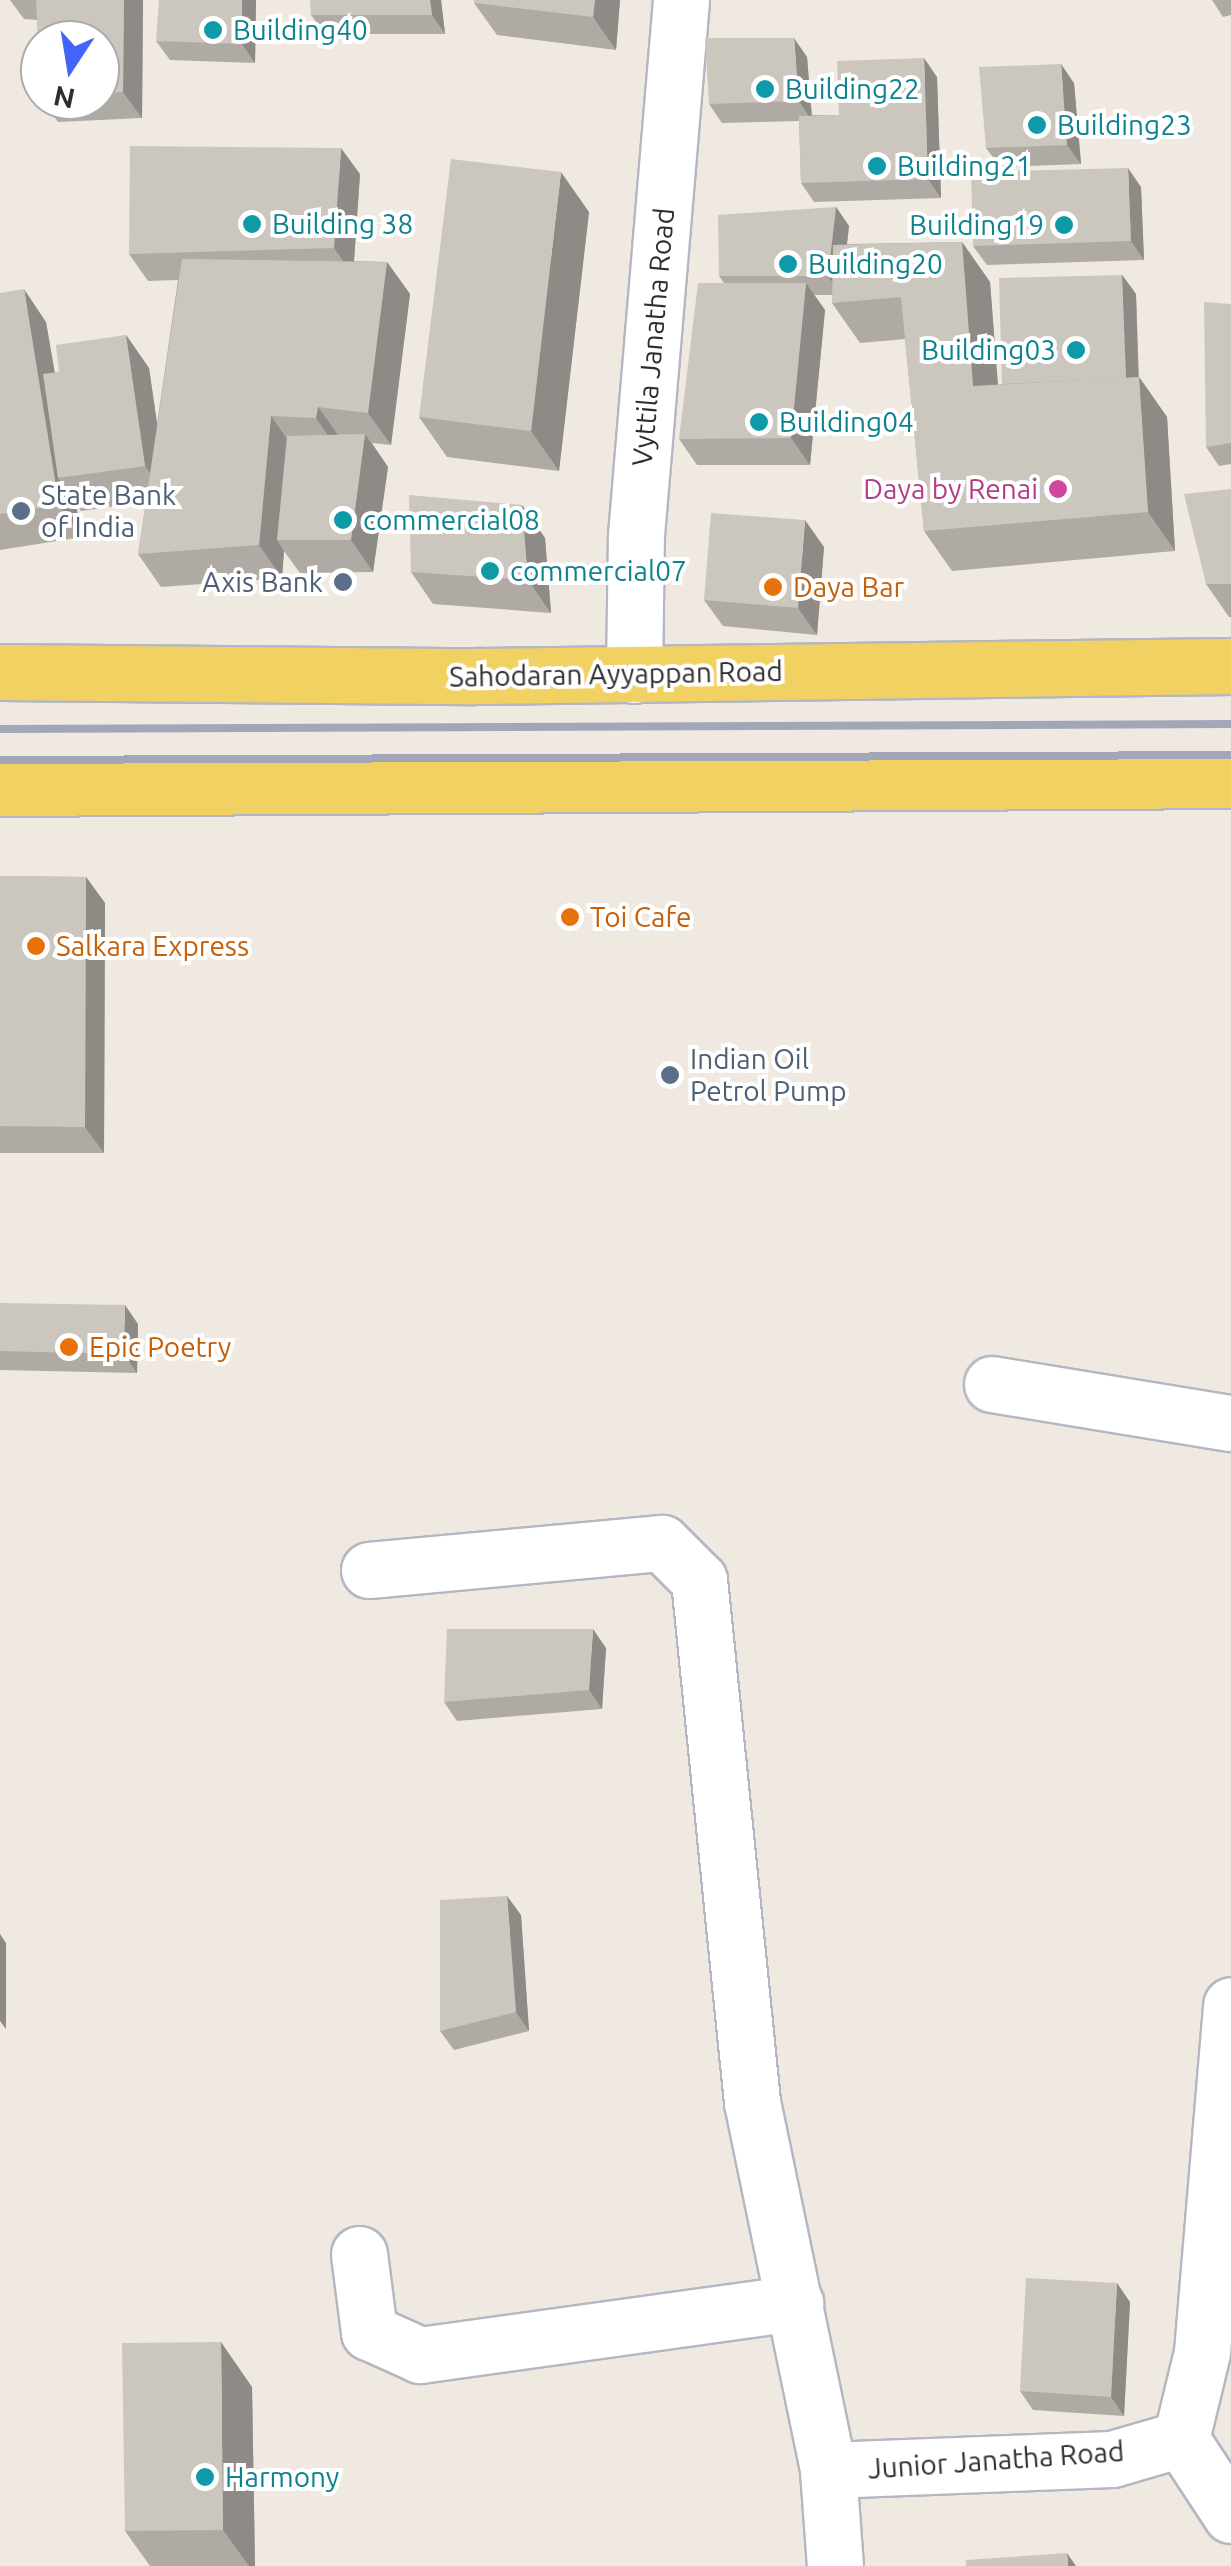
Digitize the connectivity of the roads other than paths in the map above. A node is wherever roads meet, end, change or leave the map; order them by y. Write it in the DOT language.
graph roads {
  1 [pos="681,0"];
  2 [pos="1231,666"];
  3 [pos="0,672"];
  4 [pos="634,675"];
  5 [pos="1231,780"];
  6 [pos="0,788"];
  7 [pos="992,1384"];
  8 [pos="1231,1423"];
  9 [pos="369,1570"];
  10 [pos="1231,2004"];
  11 [pos="359,2254"];
  12 [pos="794,2302"];
  13 [pos="1181,2438"];
  14 [pos="828,2470"];
  15 [pos="1231,2515"];
  16 [pos="835,2566"];
  1 -- 4 [label="street, Vyttila Janatha Road"];
  2 -- 4 [label="main road, Sahodaran Ayyappan Road"];
  3 -- 4 [label="main road, Sahodaran Ayyappan Road"];
  5 -- 6 [label="main road"];
  7 -- 8 [label="street"];
  9 -- 12 [label="street"];
  10 -- 13 [label="street"];
  11 -- 12 [label="street"];
  12 -- 14 [label="street"];
  13 -- 14 [label="street, Junior Janatha Road"];
  13 -- 15 [label="street"];
  14 -- 16 [label="street, Junior Janatha Road"];
}
